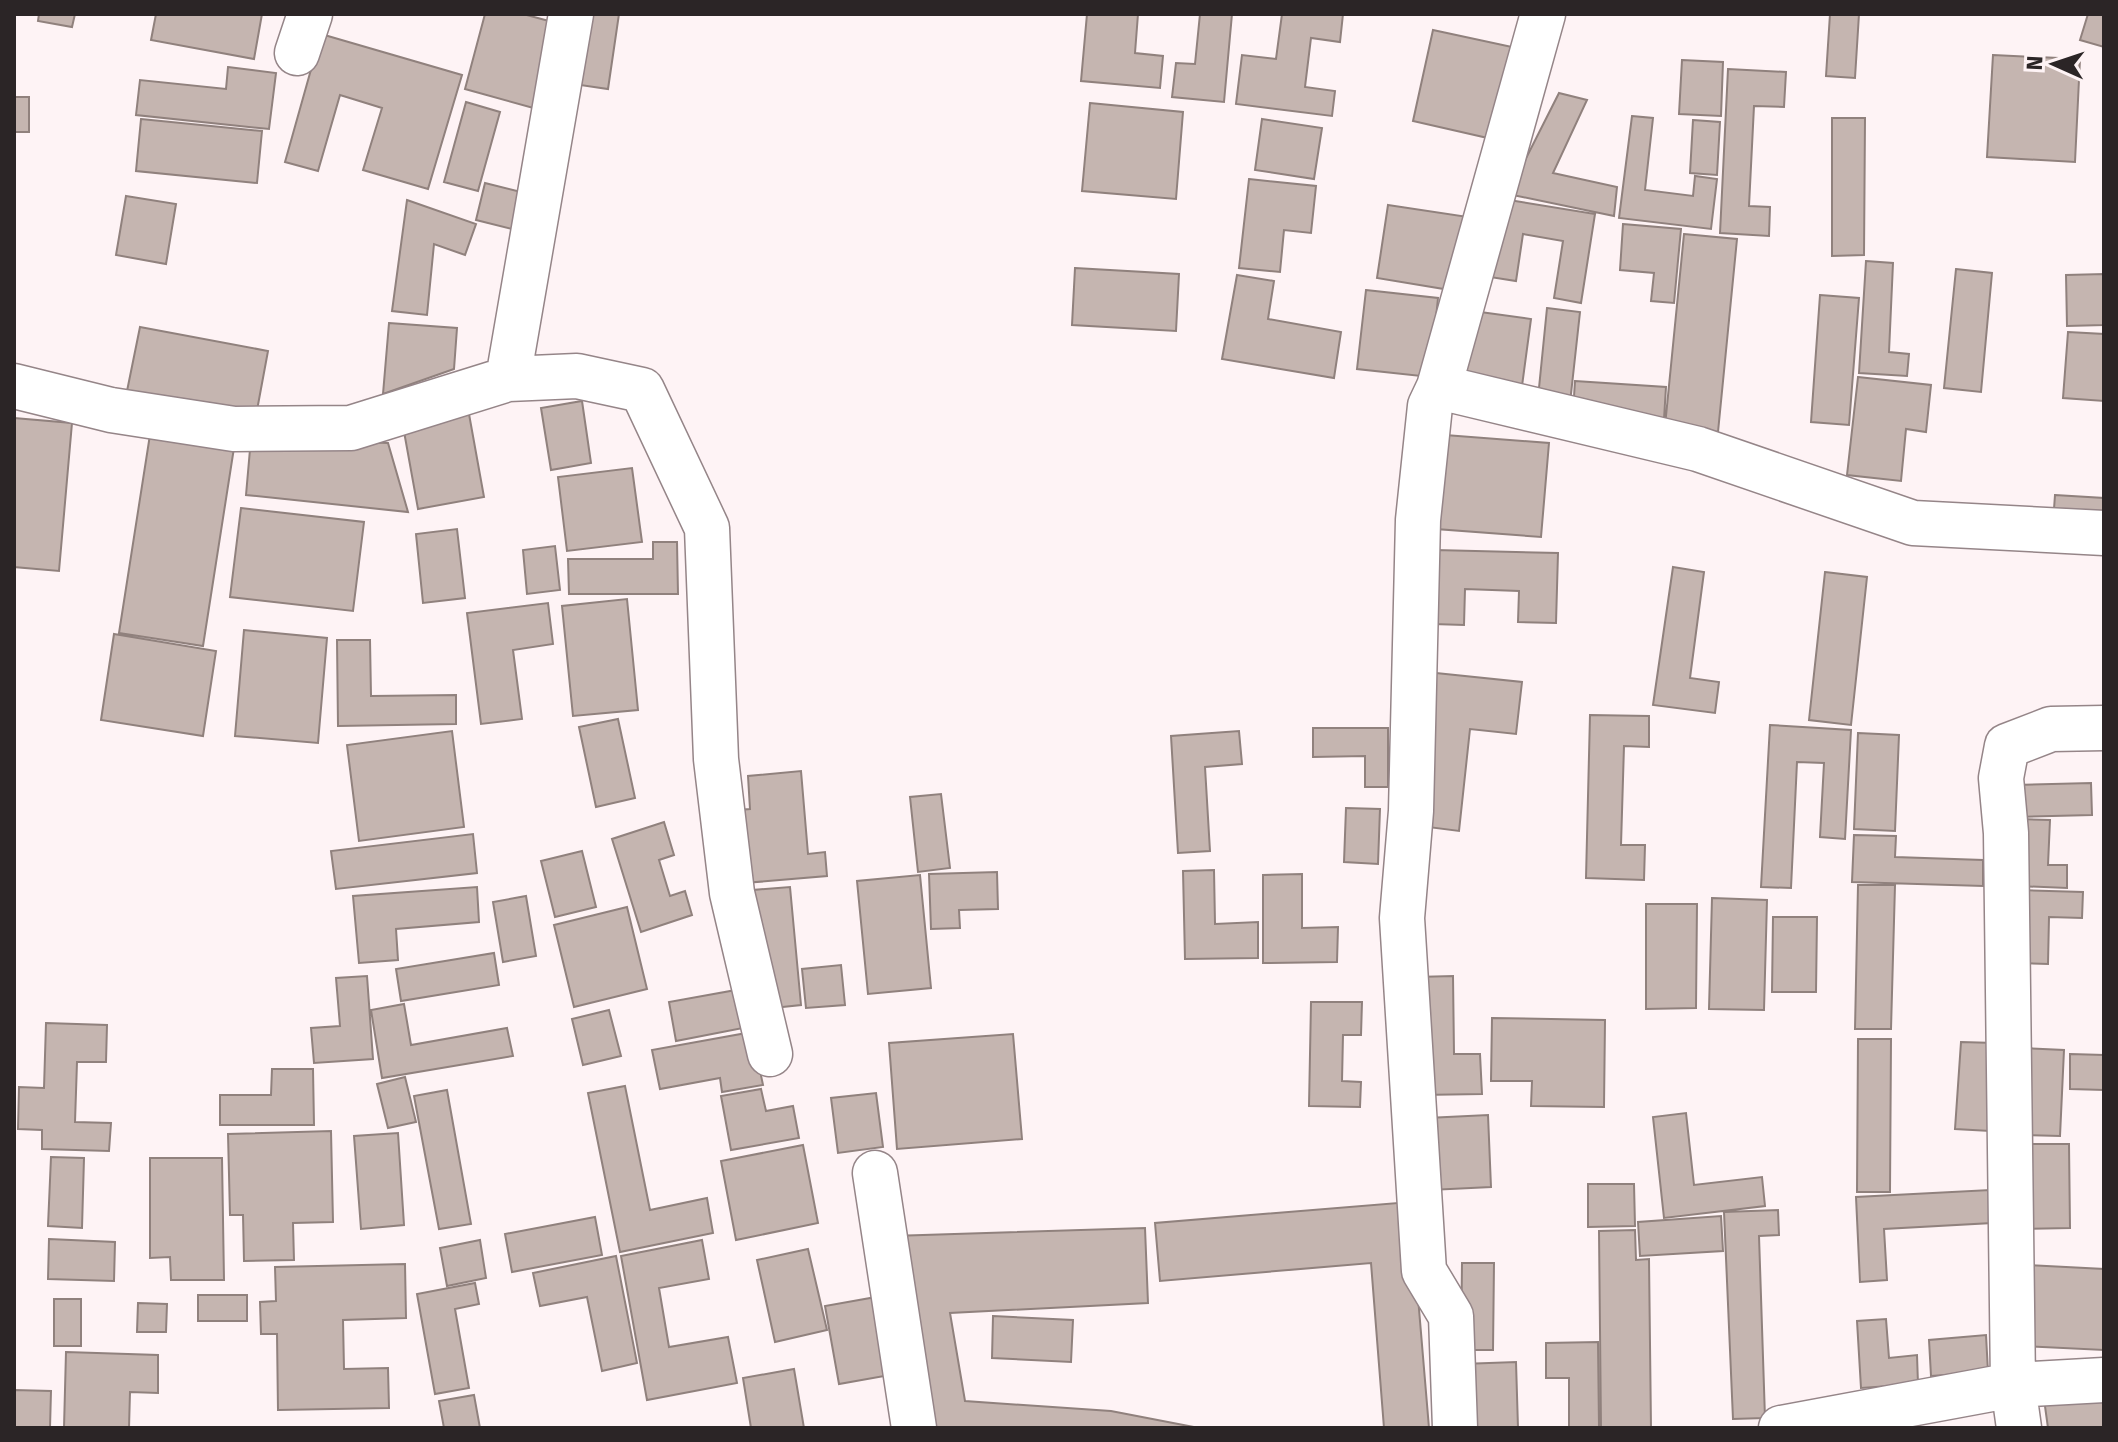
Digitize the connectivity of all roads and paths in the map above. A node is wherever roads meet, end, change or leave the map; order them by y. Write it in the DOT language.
graph roads {
  1 [pos="571,14"];
  2 [pos="1543,14"];
  3 [pos="508,379"];
  4 [pos="14,386"];
  5 [pos="1439,387"];
  6 [pos="2104,533"];
  7 [pos="2104,728"];
  8 [pos="770,1054"];
  9 [pos="875,1173"];
  10 [pos="2104,1380"];
  11 [pos="2013,1385"];
  12 [pos="914,1428"];
  13 [pos="1455,1428"];
  14 [pos="1781,1428"];
  15 [pos="2019,1428"];
  1 -- 3 [label="street"];
  2 -- 5 [label="street"];
  3 -- 4 [label="street"];
  3 -- 8 [label="street"];
  5 -- 6 [label="street"];
  5 -- 13 [label="street"];
  7 -- 11 [label="street"];
  9 -- 12 [label="street"];
  10 -- 11 [label="street"];
  11 -- 14 [label="street"];
  11 -- 15 [label="street"];
}
